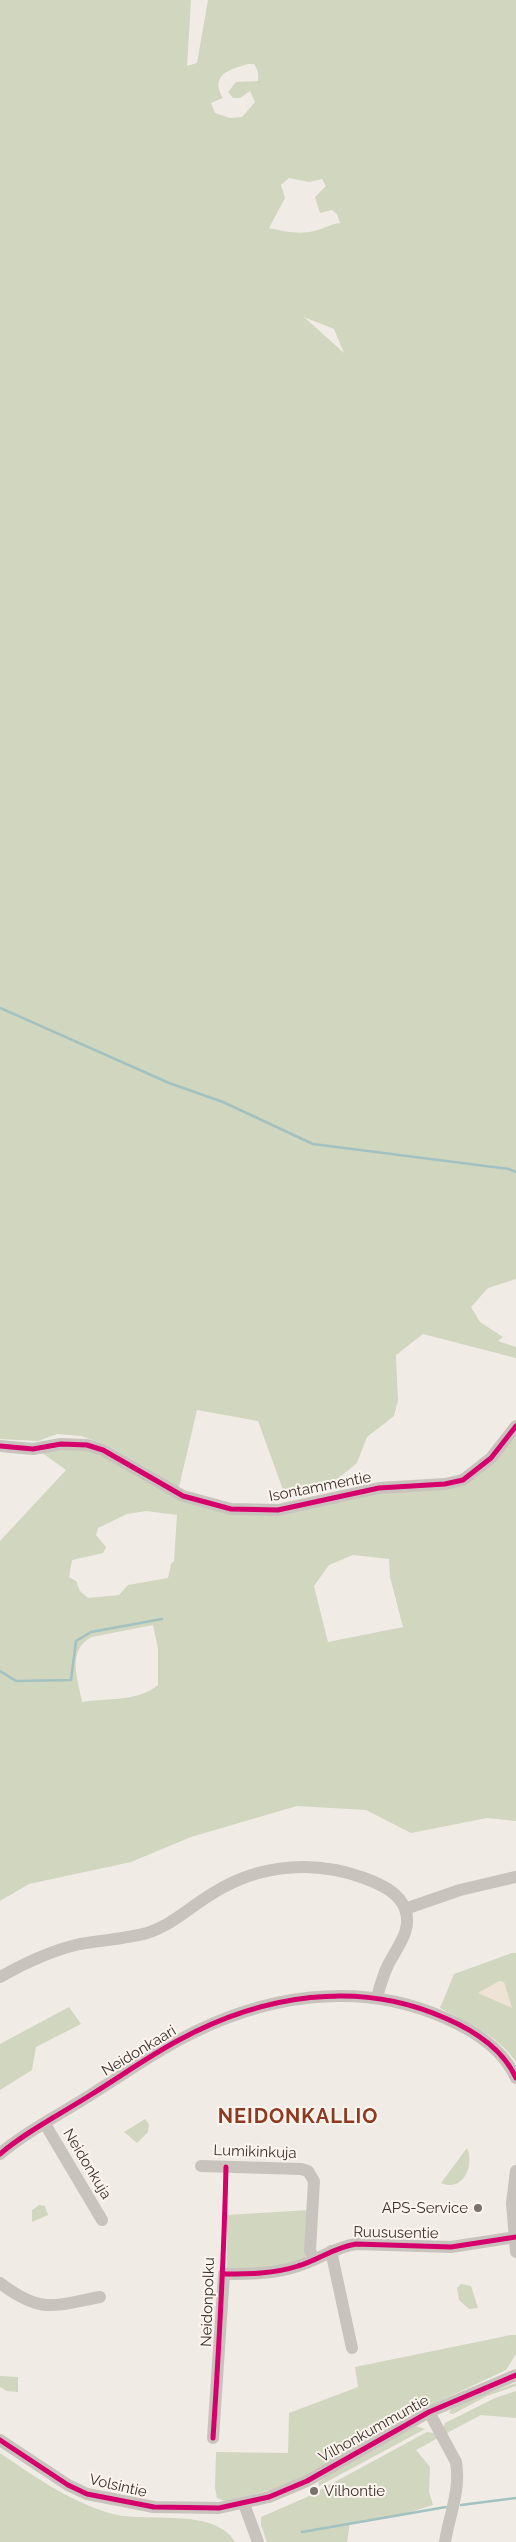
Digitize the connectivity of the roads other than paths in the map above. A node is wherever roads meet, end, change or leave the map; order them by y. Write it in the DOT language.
graph roads {
  1 [pos="516,1426"];
  2 [pos="0,1446"];
  3 [pos="515,1877"];
  4 [pos="405,1909"];
  5 [pos="0,1977"];
  6 [pos="377,1997"];
  7 [pos="516,2078"];
  8 [pos="44,2124"];
  9 [pos="0,2154"];
  10 [pos="200,2166"];
  11 [pos="516,2170"];
  12 [pos="102,2220"];
  13 [pos="515,2237"];
  14 [pos="331,2251"];
  15 [pos="516,2252"];
  16 [pos="312,2260"];
  17 [pos="224,2274"];
  18 [pos="0,2283"];
  19 [pos="100,2297"];
  20 [pos="352,2348"];
  21 [pos="516,2375"];
  22 [pos="429,2412"];
  23 [pos="213,2438"];
  24 [pos="0,2440"];
  25 [pos="244,2504"];
  26 [pos="258,2542"];
  27 [pos="445,2542"];
  1 -- 2 [label="street, Isontammentie"];
  3 -- 4 [label="street"];
  4 -- 5 [label="street"];
  4 -- 6 [label="street"];
  6 -- 7 [label="street, Neidonkaari"];
  6 -- 8 [label="street, Neidonkaari"];
  8 -- 9 [label="street, Neidonkaari"];
  8 -- 12 [label="street, Neidonkuja"];
  10 -- 16 [label="street, Lumikinkuja"];
  11 -- 13 [label="street"];
  13 -- 14 [label="street, Ruususentie"];
  13 -- 15 [label="street"];
  14 -- 16 [label="street, Ruususentie"];
  14 -- 20 [label="street"];
  16 -- 17 [label="street, Ruususentie"];
  17 -- 23 [label="street, Neidonpolku"];
  18 -- 19 [label="street"];
  21 -- 22 [label="street, Vilhonkummuntie"];
  22 -- 25 [label="street, Vilhonkummuntie"];
  22 -- 27 [label="street"];
  24 -- 25 [label="street, Volsintie"];
  25 -- 26 [label="street"];
}
